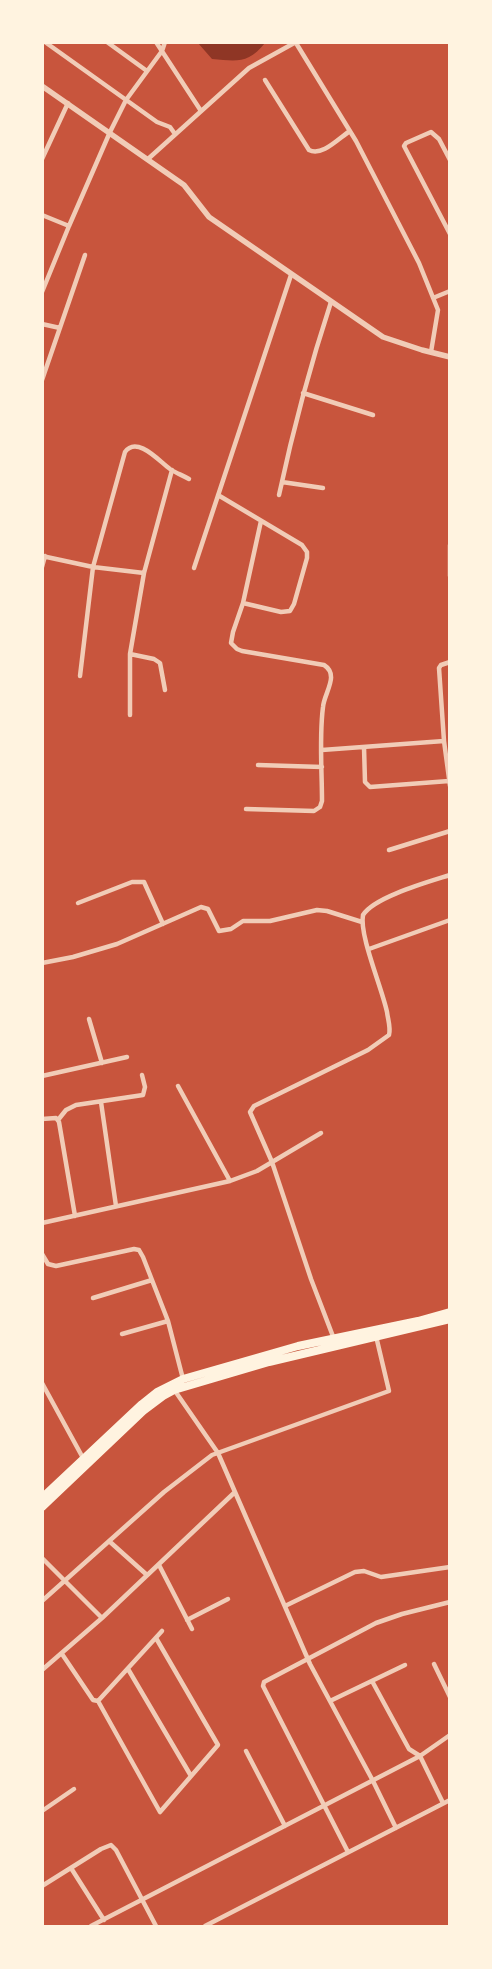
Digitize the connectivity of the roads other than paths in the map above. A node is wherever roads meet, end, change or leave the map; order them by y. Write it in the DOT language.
graph roads {
  1 [pos="45,42"];
  2 [pos="107,42"];
  3 [pos="156,42"];
  4 [pos="165,42"];
  5 [pos="296,42"];
  6 [pos="162,51"];
  7 [pos="147,71"];
  8 [pos="265,80"];
  9 [pos="42,86"];
  10 [pos="126,100"];
  11 [pos="68,103"];
  12 [pos="201,111"];
  13 [pos="350,131"];
  14 [pos="110,132"];
  15 [pos="175,134"];
  16 [pos="42,158"];
  17 [pos="148,159"];
  18 [pos="450,160"];
  19 [pos="42,215"];
  20 [pos="68,226"];
  21 [pos="450,234"];
  22 [pos="85,255"];
  23 [pos="290,275"];
  24 [pos="450,291"];
  25 [pos="42,292"];
  26 [pos="433,298"];
  27 [pos="331,302"];
  28 [pos="42,324"];
  29 [pos="60,328"];
  30 [pos="431,352"];
  31 [pos="450,357"];
  32 [pos="42,380"];
  33 [pos="303,393"];
  34 [pos="373,415"];
  35 [pos="172,470"];
  36 [pos="188,478"];
  37 [pos="282,482"];
  38 [pos="323,488"];
  39 [pos="280,495"];
  40 [pos="218,496"];
  41 [pos="261,521"];
  42 [pos="450,545"];
  43 [pos="449,553"];
  44 [pos="44,556"];
  45 [pos="42,567"];
  46 [pos="93,567"];
  47 [pos="194,568"];
  48 [pos="144,573"];
  49 [pos="450,576"];
  50 [pos="243,603"];
  51 [pos="130,654"];
  52 [pos="450,662"];
  53 [pos="80,676"];
  54 [pos="165,690"];
  55 [pos="130,715"];
  56 [pos="444,741"];
  57 [pos="364,747"];
  58 [pos="322,750"];
  59 [pos="258,765"];
  60 [pos="322,767"];
  61 [pos="449,781"];
  62 [pos="450,786"];
  63 [pos="246,809"];
  64 [pos="450,831"];
  65 [pos="389,850"];
  66 [pos="450,875"];
  67 [pos="78,903"];
  68 [pos="450,920"];
  69 [pos="362,922"];
  70 [pos="163,924"];
  71 [pos="368,948"];
  72 [pos="42,963"];
  73 [pos="89,1019"];
  74 [pos="127,1057"];
  75 [pos="102,1063"];
  76 [pos="142,1075"];
  77 [pos="42,1076"];
  78 [pos="178,1086"];
  79 [pos="102,1102"];
  80 [pos="42,1119"];
  81 [pos="58,1120"];
  82 [pos="321,1133"];
  83 [pos="272,1162"];
  84 [pos="230,1180"];
  85 [pos="116,1206"];
  86 [pos="75,1216"];
  87 [pos="42,1223"];
  88 [pos="42,1254"];
  89 [pos="152,1280"];
  90 [pos="93,1298"];
  91 [pos="450,1312"];
  92 [pos="450,1319"];
  93 [pos="168,1321"];
  94 [pos="122,1334"];
  95 [pos="376,1336"];
  96 [pos="335,1342"];
  97 [pos="183,1379"];
  98 [pos="42,1383"];
  99 [pos="172,1388"];
  100 [pos="218,1453"];
  101 [pos="83,1458"];
  102 [pos="235,1492"];
  103 [pos="42,1498"];
  104 [pos="42,1507"];
  105 [pos="108,1541"];
  106 [pos="42,1558"];
  107 [pos="159,1564"];
  108 [pos="450,1567"];
  109 [pos="147,1575"];
  110 [pos="64,1581"];
  111 [pos="228,1598"];
  112 [pos="42,1601"];
  113 [pos="450,1602"];
  114 [pos="285,1606"];
  115 [pos="102,1618"];
  116 [pos="188,1620"];
  117 [pos="192,1629"];
  118 [pos="162,1631"];
  119 [pos="156,1638"];
  120 [pos="62,1654"];
  121 [pos="309,1660"];
  122 [pos="434,1664"];
  123 [pos="406,1665"];
  124 [pos="128,1669"];
  125 [pos="42,1670"];
  126 [pos="372,1681"];
  127 [pos="450,1697"];
  128 [pos="98,1701"];
  129 [pos="330,1702"];
  130 [pos="450,1735"];
  131 [pos="246,1751"];
  132 [pos="420,1756"];
  133 [pos="191,1776"];
  134 [pos="373,1781"];
  135 [pos="74,1789"];
  136 [pos="450,1800"];
  137 [pos="443,1803"];
  138 [pos="325,1806"];
  139 [pos="42,1811"];
  140 [pos="285,1826"];
  141 [pos="396,1828"];
  142 [pos="348,1852"];
  143 [pos="71,1868"];
  144 [pos="42,1886"];
  145 [pos="142,1900"];
  146 [pos="104,1920"];
  147 [pos="91,1926"];
  148 [pos="156,1926"];
  149 [pos="205,1926"];
  1 -- 10 [label="street"];
  2 -- 7 [label="street"];
  3 -- 6 [label="street"];
  4 -- 6 [label="street"];
  5 -- 12 [label="street"];
  5 -- 13 [label="street"];
  6 -- 7 [label="street"];
  6 -- 12 [label="street"];
  7 -- 10 [label="street"];
  8 -- 13 [label="street"];
  9 -- 11 [label="street"];
  10 -- 14 [label="street"];
  10 -- 15 [label="street"];
  11 -- 14 [label="street"];
  11 -- 16 [label="street"];
  12 -- 15 [label="street"];
  13 -- 26 [label="street"];
  14 -- 17 [label="street"];
  14 -- 20 [label="street"];
  15 -- 17 [label="street"];
  17 -- 23 [label="street"];
  18 -- 21 [label="street"];
  19 -- 20 [label="street"];
  20 -- 25 [label="street"];
  22 -- 29 [label="street"];
  23 -- 27 [label="street"];
  23 -- 40 [label="street"];
  24 -- 26 [label="street"];
  26 -- 30 [label="street"];
  27 -- 30 [label="street"];
  27 -- 33 [label="street"];
  28 -- 29 [label="street"];
  29 -- 32 [label="street"];
  30 -- 31 [label="street"];
  33 -- 34 [label="street"];
  33 -- 37 [label="street"];
  35 -- 36 [label="street"];
  35 -- 46 [label="street"];
  35 -- 48 [label="street"];
  37 -- 38 [label="street"];
  37 -- 39 [label="street"];
  40 -- 41 [label="street"];
  40 -- 47 [label="street"];
  41 -- 50 [label="street"];
  41 -- 50 [label="street"];
  42 -- 43 [label="street"];
  43 -- 49 [label="street"];
  44 -- 45 [label="street"];
  44 -- 46 [label="street"];
  46 -- 48 [label="street"];
  46 -- 53 [label="street"];
  48 -- 51 [label="street"];
  50 -- 58 [label="street"];
  51 -- 54 [label="street"];
  51 -- 55 [label="street"];
  52 -- 56 [label="street"];
  56 -- 57 [label="street"];
  56 -- 61 [label="street"];
  57 -- 58 [label="street"];
  57 -- 61 [label="street"];
  58 -- 60 [label="street"];
  59 -- 60 [label="street"];
  60 -- 63 [label="street"];
  61 -- 62 [label="street"];
  64 -- 65 [label="street"];
  66 -- 69 [label="street"];
  67 -- 70 [label="street"];
  68 -- 71 [label="street"];
  69 -- 70 [label="street"];
  69 -- 71 [label="street"];
  70 -- 72 [label="street"];
  71 -- 83 [label="street"];
  73 -- 75 [label="street"];
  74 -- 75 [label="street"];
  75 -- 77 [label="street"];
  76 -- 79 [label="street"];
  78 -- 84 [label="street"];
  79 -- 81 [label="street"];
  79 -- 85 [label="street"];
  80 -- 81 [label="street"];
  81 -- 86 [label="street"];
  82 -- 83 [label="street"];
  83 -- 84 [label="street"];
  83 -- 96 [label="street"];
  84 -- 85 [label="street"];
  85 -- 86 [label="street"];
  86 -- 87 [label="street"];
  88 -- 89 [label="street"];
  89 -- 90 [label="street"];
  89 -- 93 [label="street"];
  91 -- 96 [label="highway"];
  92 -- 95 [label="highway"];
  93 -- 94 [label="street"];
  93 -- 97 [label="street"];
  95 -- 96 [label="highway"];
  95 -- 100 [label="street"];
  96 -- 97 [label="highway"];
  96 -- 99 [label="highway"];
  97 -- 99 [label="highway"];
  98 -- 101 [label="street"];
  99 -- 100 [label="street"];
  99 -- 101 [label="highway"];
  99 -- 104 [label="highway"];
  100 -- 102 [label="street"];
  100 -- 105 [label="street"];
  101 -- 103 [label="highway"];
  102 -- 107 [label="street"];
  102 -- 114 [label="street"];
  105 -- 109 [label="street"];
  105 -- 110 [label="street"];
  106 -- 110 [label="street"];
  107 -- 109 [label="street"];
  107 -- 116 [label="street"];
  108 -- 114 [label="street"];
  109 -- 115 [label="street"];
  110 -- 112 [label="street"];
  110 -- 115 [label="street"];
  111 -- 116 [label="street"];
  113 -- 121 [label="street"];
  114 -- 121 [label="street"];
  115 -- 120 [label="street"];
  116 -- 117 [label="street"];
  118 -- 119 [label="street"];
  119 -- 124 [label="street"];
  119 -- 133 [label="street"];
  120 -- 125 [label="street"];
  120 -- 128 [label="street"];
  121 -- 129 [label="street"];
  121 -- 138 [label="street"];
  122 -- 127 [label="street"];
  123 -- 126 [label="street"];
  124 -- 128 [label="street"];
  124 -- 133 [label="street"];
  126 -- 129 [label="street"];
  126 -- 132 [label="street"];
  128 -- 133 [label="street"];
  129 -- 134 [label="street"];
  130 -- 132 [label="street"];
  131 -- 140 [label="street"];
  132 -- 134 [label="street"];
  132 -- 137 [label="street"];
  134 -- 138 [label="street"];
  134 -- 141 [label="street"];
  135 -- 139 [label="street"];
  136 -- 137 [label="street"];
  137 -- 141 [label="street"];
  138 -- 140 [label="street"];
  138 -- 142 [label="street"];
  140 -- 145 [label="street"];
  141 -- 142 [label="street"];
  142 -- 149 [label="street"];
  143 -- 144 [label="street"];
  143 -- 145 [label="street"];
  143 -- 146 [label="street"];
  145 -- 146 [label="street"];
  145 -- 148 [label="street"];
  146 -- 147 [label="street"];
}
